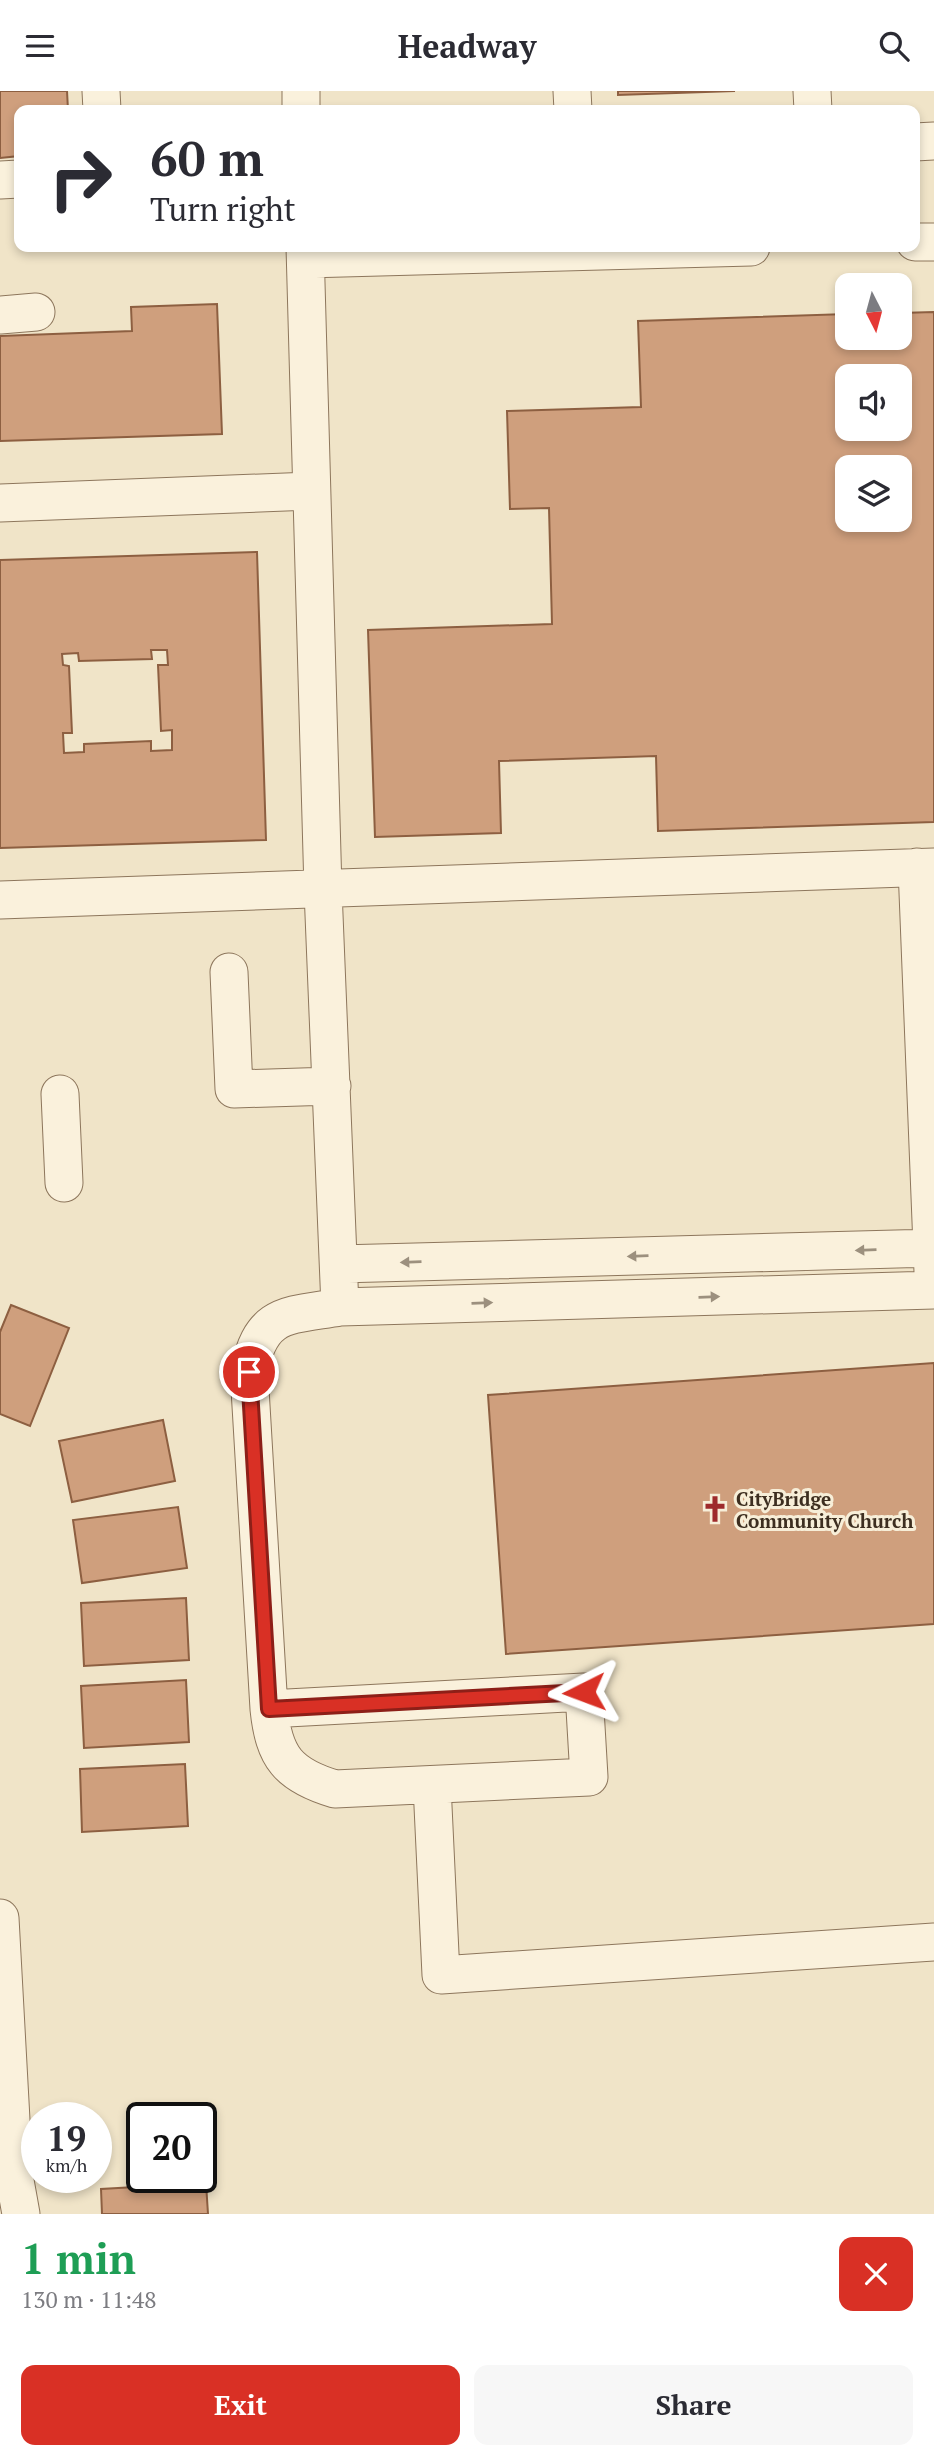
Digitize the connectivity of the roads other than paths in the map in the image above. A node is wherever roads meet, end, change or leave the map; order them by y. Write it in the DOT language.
graph roads {
  1 [pos="379,252"];
  2 [pos="305,253"];
  3 [pos="36,312"];
  4 [pos="0,315"];
  5 [pos="311,491"];
  6 [pos="0,503"];
  7 [pos="925,867"];
  8 [pos="323,890"];
  9 [pos="0,900"];
  10 [pos="229,972"];
  11 [pos="927,973"];
  12 [pos="332,1086"];
  13 [pos="60,1094"];
  14 [pos="64,1183"];
  15 [pos="933,1248"];
  16 [pos="340,1264"];
  17 [pos="934,1290"];
  18 [pos="340,1307"];
  19 [pos="269,1709"];
  20 [pos="432,1784"];
  21 [pos="0,1918"];
  22 [pos="934,1942"];
  23 [pos="21,2214"];
  1 -- 2 [label="street"];
  2 -- 5 [label="street"];
  3 -- 4 [label="street"];
  5 -- 6 [label="street"];
  5 -- 8 [label="street"];
  7 -- 8 [label="street"];
  7 -- 11 [label="street"];
  8 -- 9 [label="street"];
  8 -- 12 [label="street"];
  10 -- 12 [label="street"];
  11 -- 15 [label="street"];
  12 -- 16 [label="street"];
  13 -- 14 [label="street"];
  15 -- 16 [label="street, one-way"];
  15 -- 17 [label="street"];
  16 -- 18 [label="street"];
  18 -- 17 [label="street, one-way"];
  18 -- 19 [label="street"];
  19 -- 20 [label="street"];
  19 -- 20 [label="street"];
  20 -- 22 [label="street"];
  21 -- 23 [label="street"];
}
